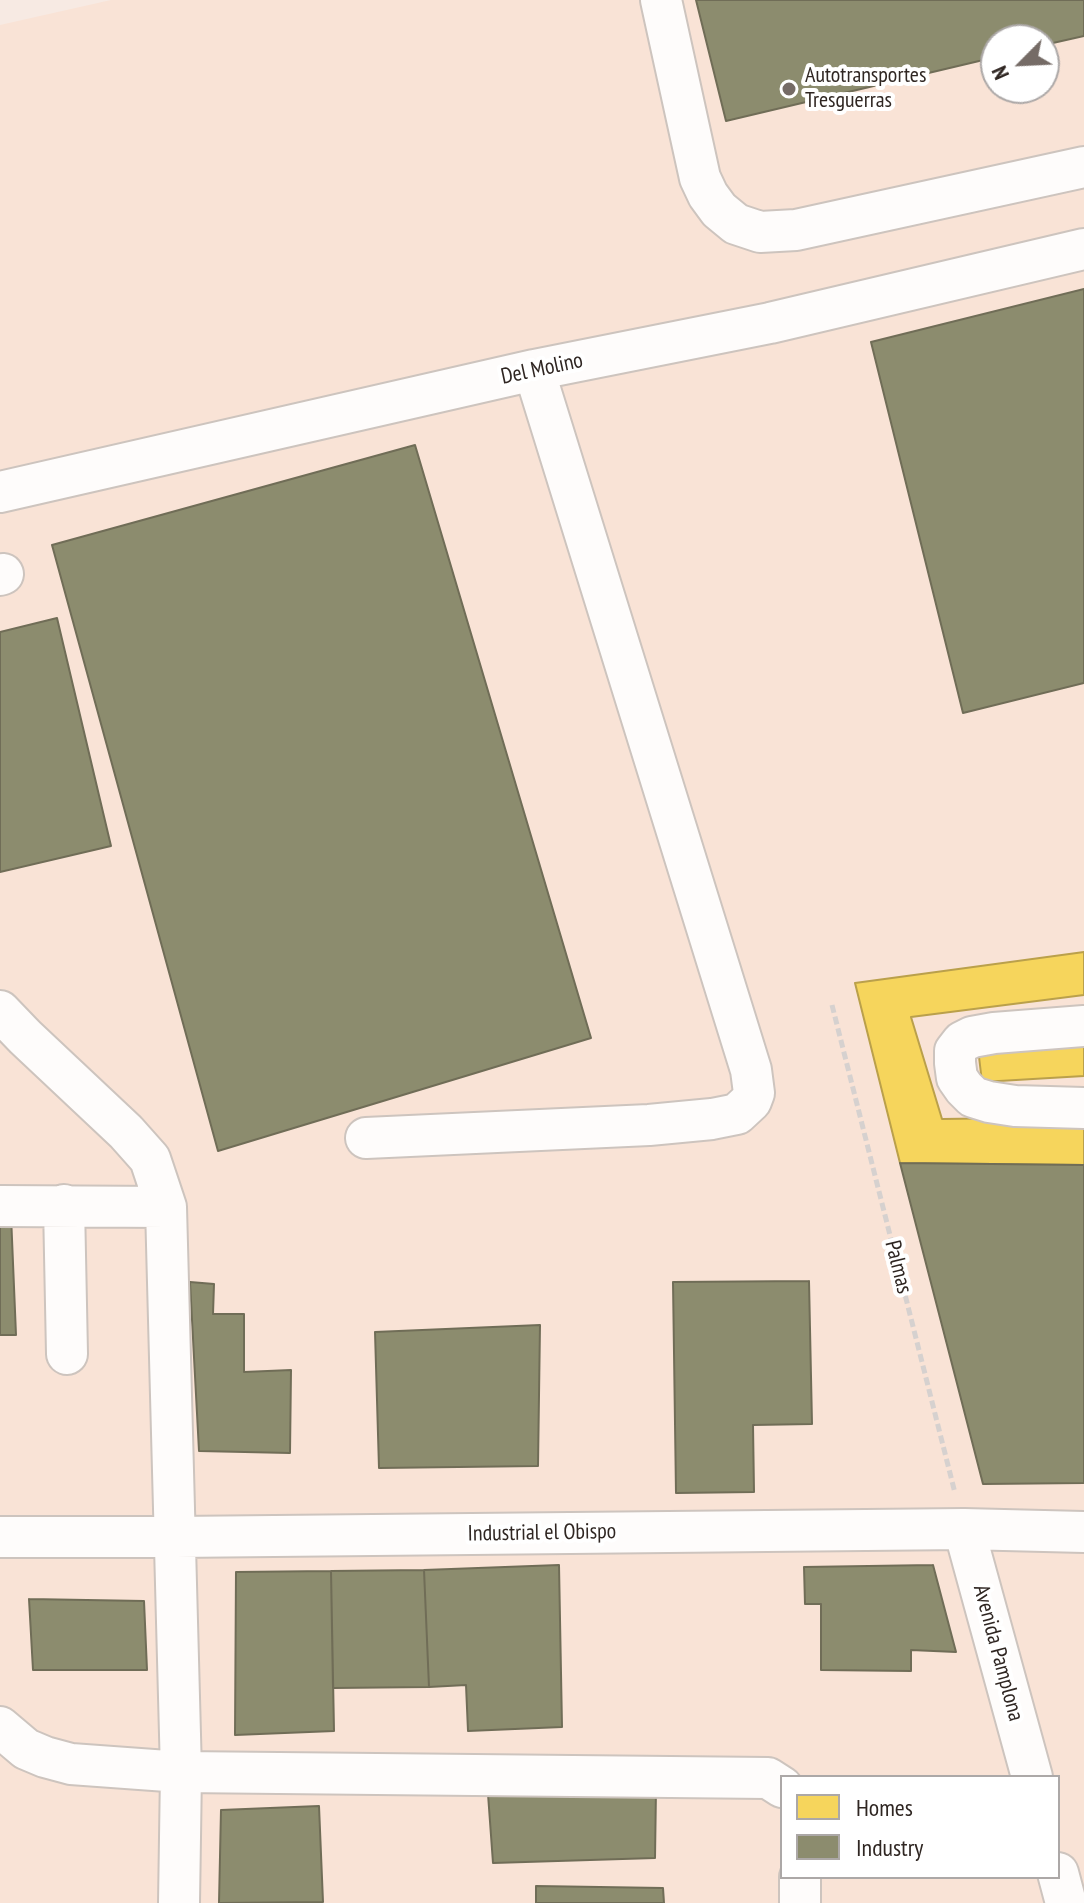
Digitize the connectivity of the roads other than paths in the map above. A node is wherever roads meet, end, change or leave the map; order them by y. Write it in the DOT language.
graph roads {
  1 [pos="661,0"];
  2 [pos="1084,167"];
  3 [pos="1084,249"];
  4 [pos="534,370"];
  5 [pos="0,492"];
  6 [pos="0,1011"];
  7 [pos="1084,1026"];
  8 [pos="1084,1108"];
  9 [pos="366,1138"];
  10 [pos="64,1205"];
  11 [pos="0,1206"];
  12 [pos="166,1207"];
  13 [pos="67,1354"];
  14 [pos="964,1529"];
  15 [pos="1084,1532"];
  16 [pos="0,1537"];
  17 [pos="176,1537"];
  18 [pos="0,1727"];
  19 [pos="181,1772"];
  20 [pos="1031,1775"];
  21 [pos="780,1786"];
  22 [pos="800,1879"];
  23 [pos="1060,1879"];
  24 [pos="179,1903"];
  25 [pos="800,1903"];
  26 [pos="1066,1903"];
  1 -- 2 [label="street"];
  3 -- 4 [label="street, Del Molino"];
  4 -- 5 [label="street, Del Molino"];
  4 -- 9 [label="street"];
  6 -- 12 [label="street"];
  7 -- 8 [label="street"];
  10 -- 11 [label="street"];
  10 -- 12 [label="street"];
  10 -- 13 [label="street"];
  12 -- 17 [label="street"];
  14 -- 15 [label="street, Industrial el Obispo"];
  14 -- 17 [label="street, Industrial el Obispo"];
  14 -- 20 [label="street, Avenida Pamplona"];
  16 -- 17 [label="street, Industrial el Obispo"];
  17 -- 19 [label="street"];
  18 -- 19 [label="street"];
  19 -- 21 [label="street"];
  19 -- 24 [label="street"];
  22 -- 25 [label="street"];
  23 -- 26 [label="street"];
}
